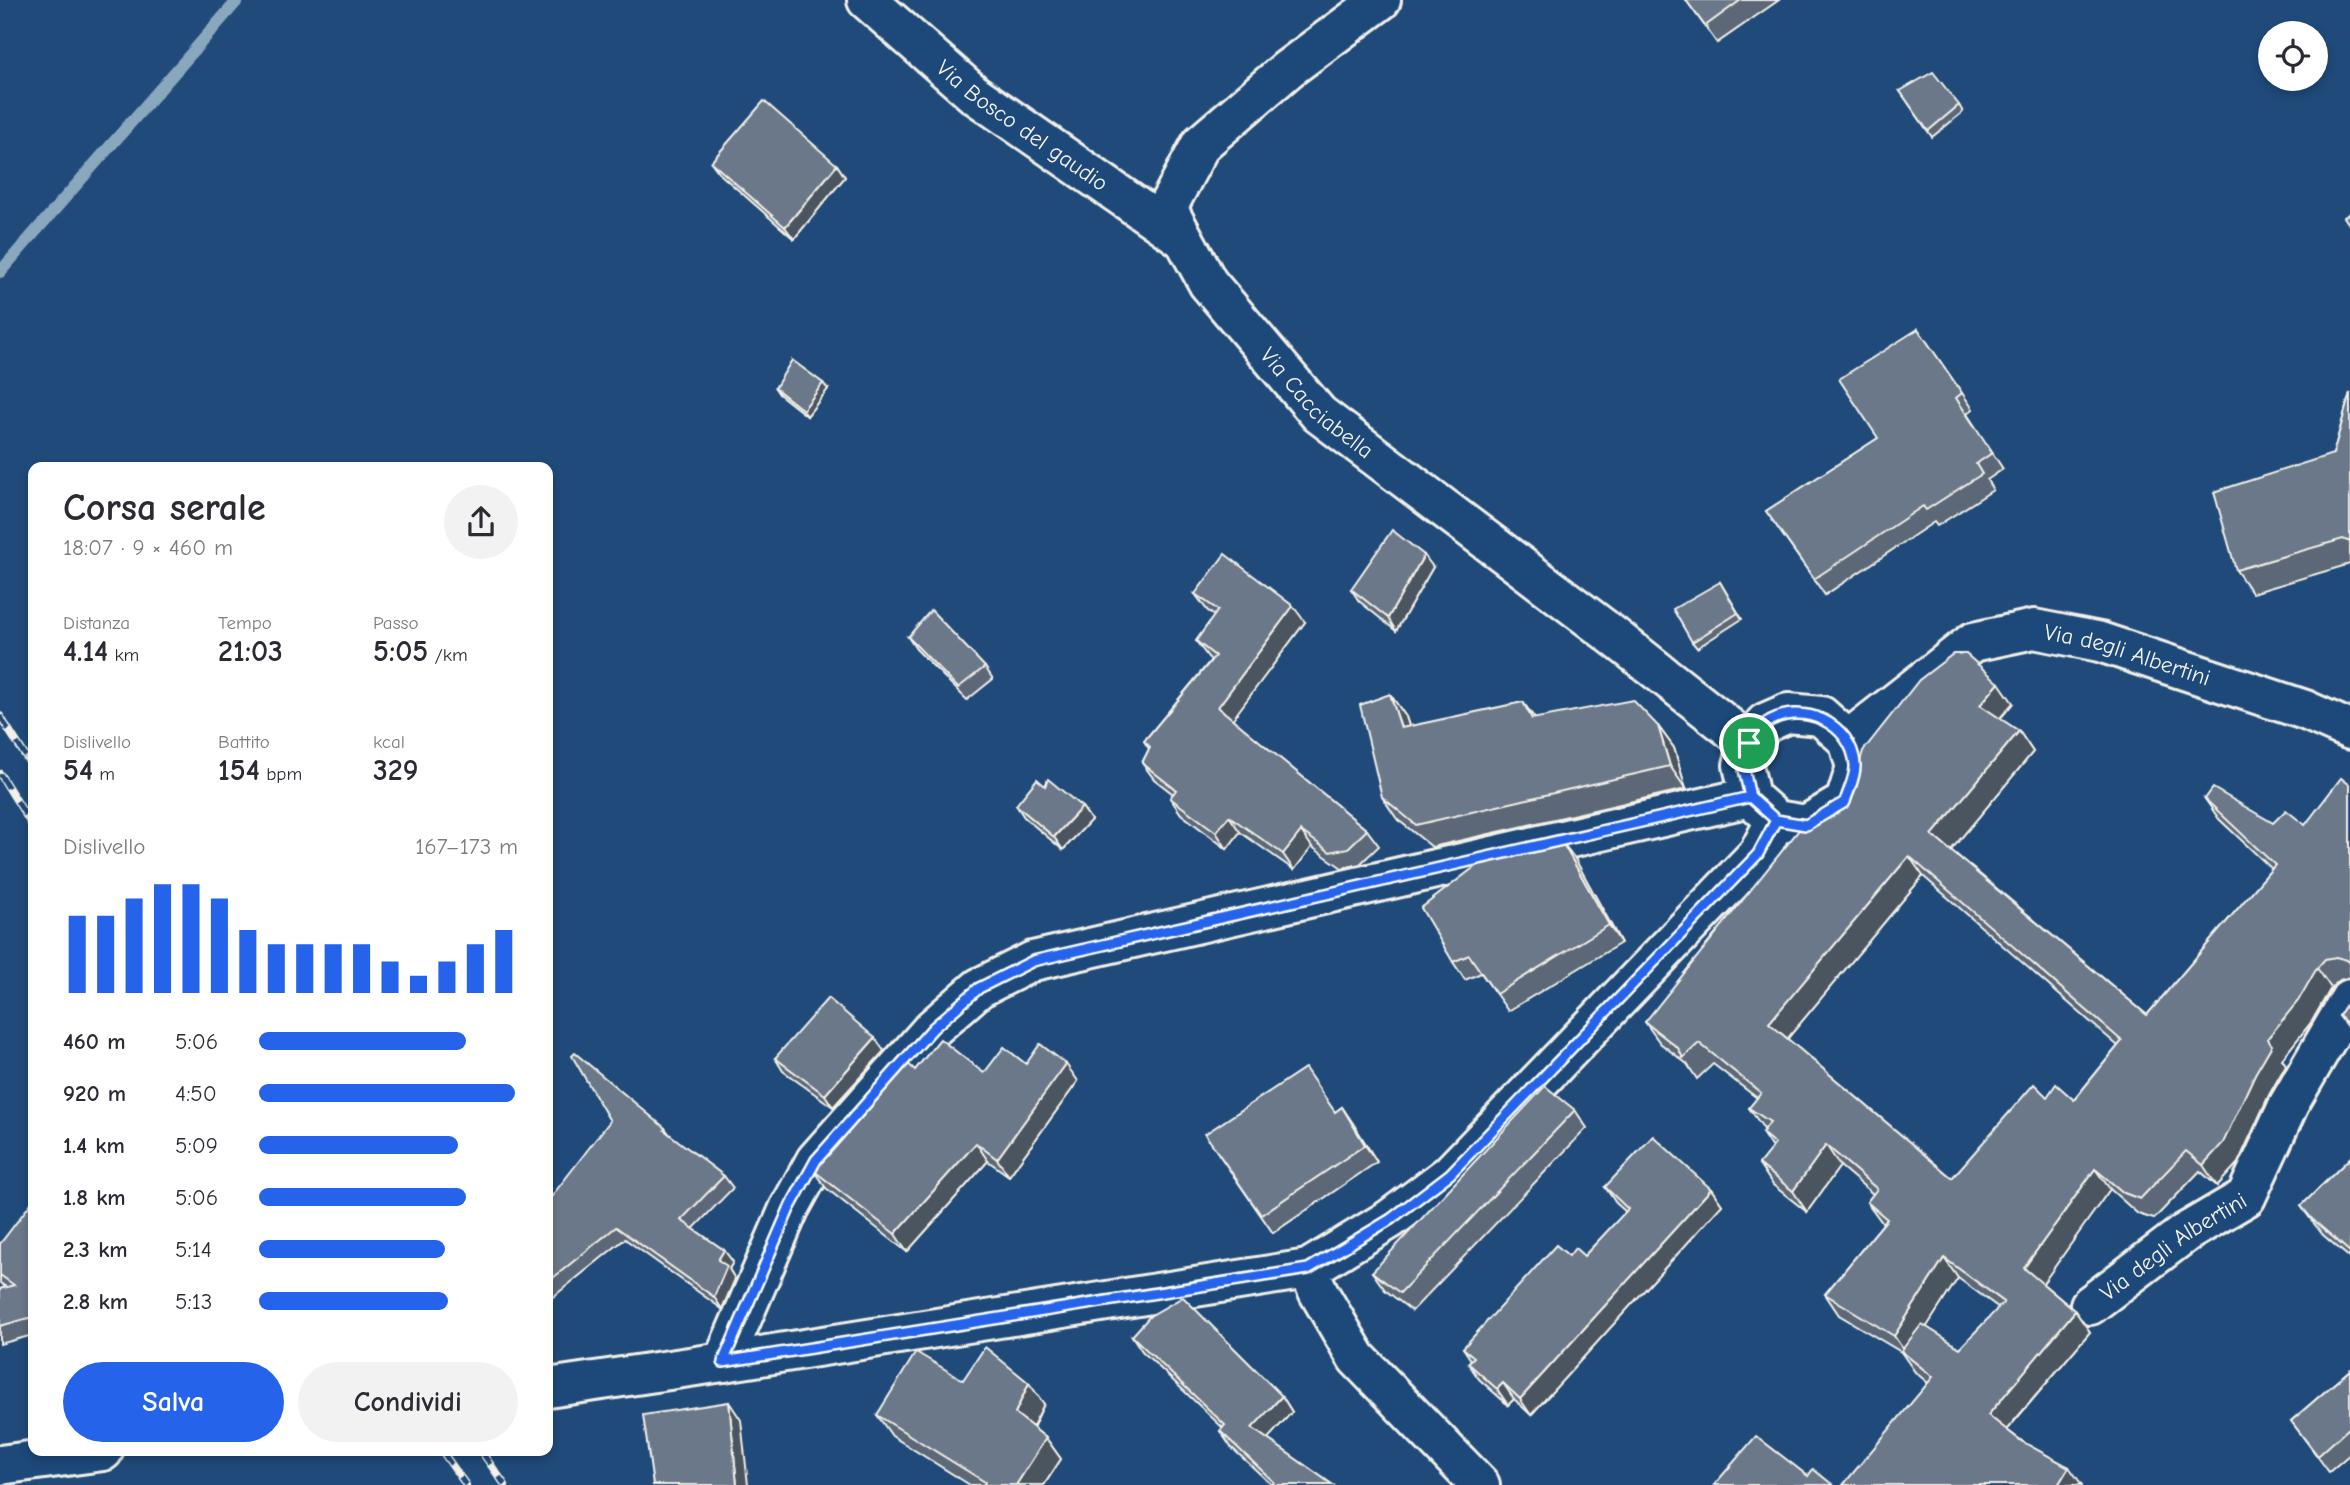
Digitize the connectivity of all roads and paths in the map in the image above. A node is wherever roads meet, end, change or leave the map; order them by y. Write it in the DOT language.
graph roads {
  1 [pos="867,0"];
  2 [pos="1381,0"];
  3 [pos="1186,242"];
  4 [pos="2350,730"];
  5 [pos="1848,740"];
  6 [pos="1749,743"];
  7 [pos="1763,808"];
  8 [pos="2350,999"];
  9 [pos="1308,1269"];
  10 [pos="2091,1306"];
  11 [pos="723,1362"];
  12 [pos="553,1387"];
  13 [pos="66,1456"];
  14 [pos="0,1465"];
  15 [pos="1480,1485"];
  1 -- 3 [label="street, Via Bosco del gaudio"];
  2 -- 3 [label="street, Via Cacciabella"];
  3 -- 6 [label="street, Via Cacciabella"];
  4 -- 5 [label="street, Via degli Albertini"];
  5 -- 6 [label="street"];
  5 -- 7 [label="street"];
  6 -- 7 [label="street"];
  7 -- 9 [label="street"];
  7 -- 11 [label="street"];
  8 -- 10 [label="street, Via degli Albertini"];
  9 -- 11 [label="street"];
  9 -- 15 [label="street"];
  11 -- 12 [label="street"];
  13 -- 14 [label="street"];
}
